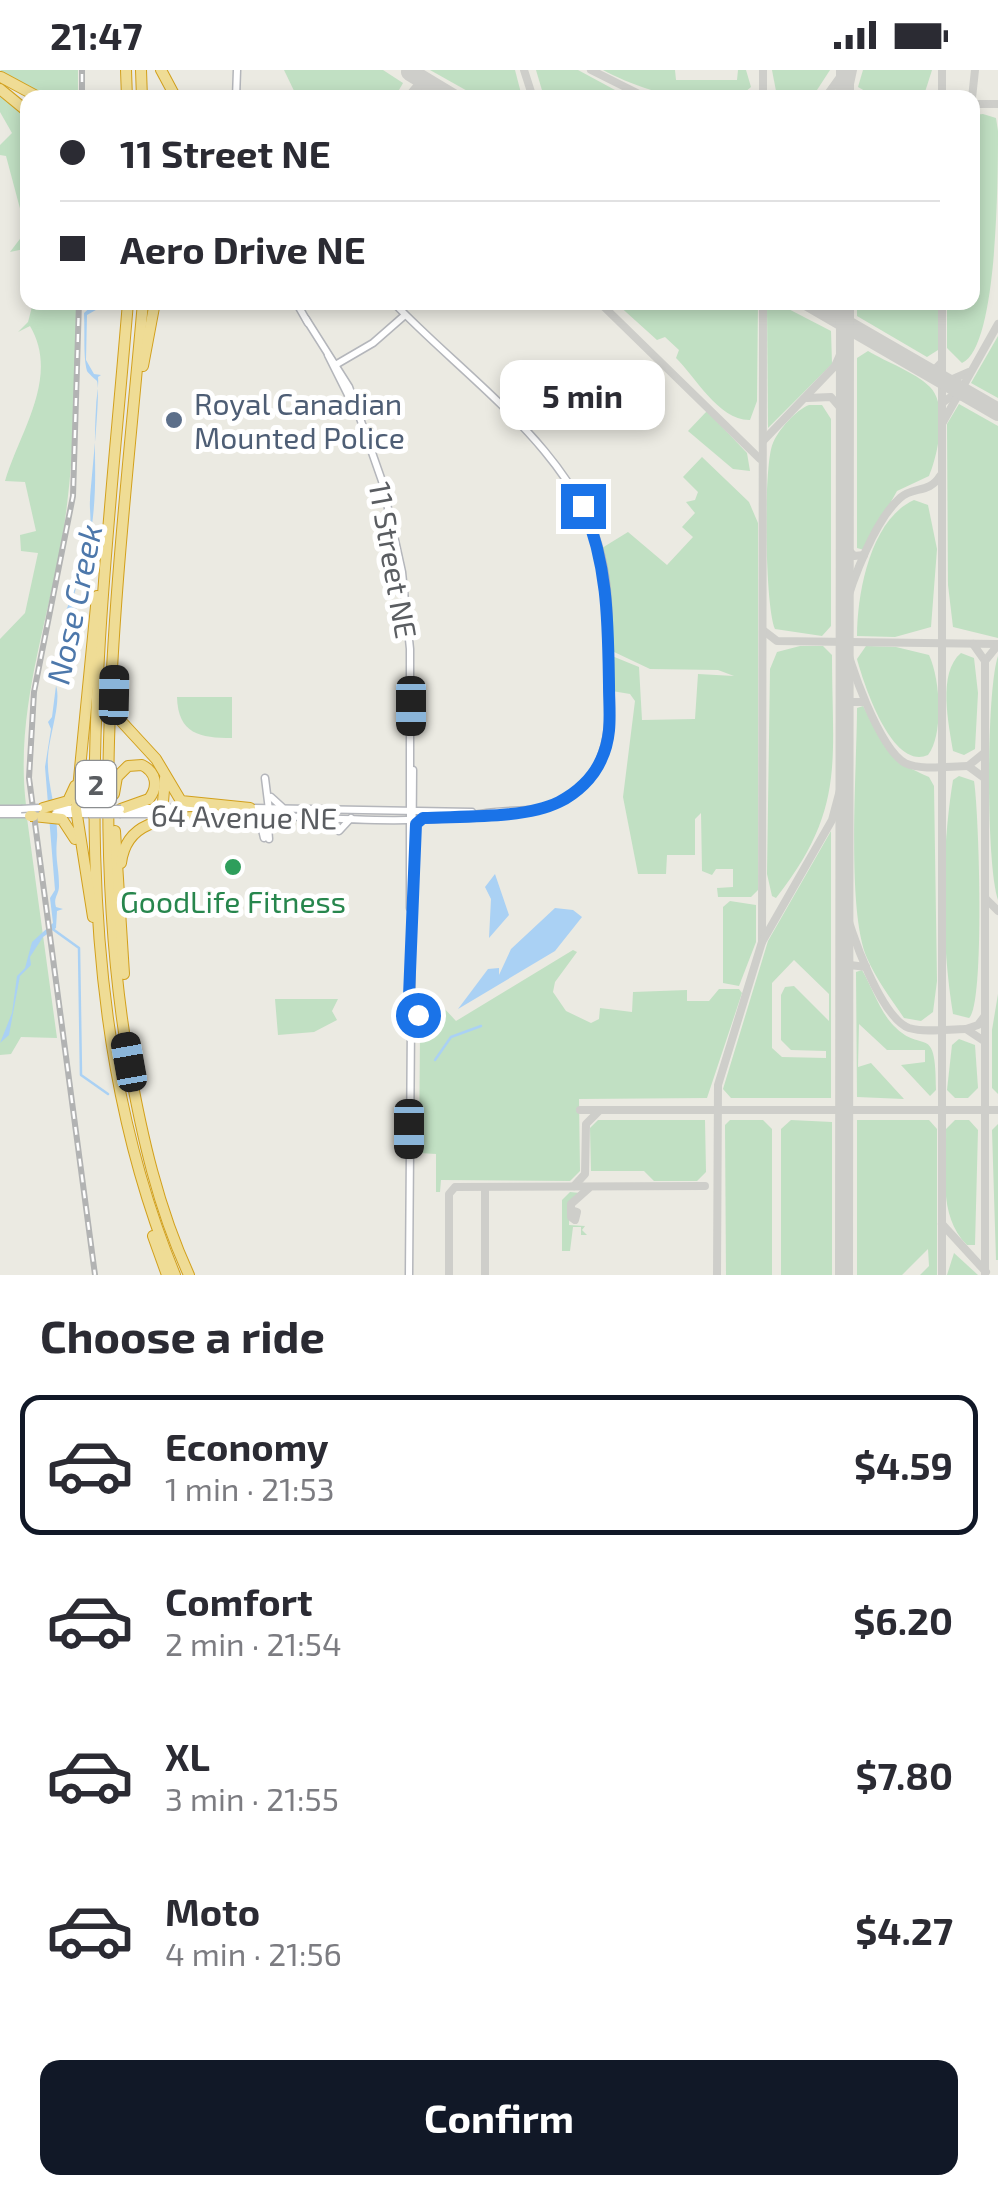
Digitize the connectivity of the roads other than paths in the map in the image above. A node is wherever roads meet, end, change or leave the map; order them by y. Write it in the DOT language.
graph roads {
  1 [pos="1,77"];
  2 [pos="0,89"];
  3 [pos="25,90"];
  4 [pos="20,105"];
  5 [pos="126,310"];
  6 [pos="142,310"];
  7 [pos="153,310"];
  8 [pos="300,310"];
  9 [pos="400,310"];
  10 [pos="405,315"];
  11 [pos="306,320"];
  12 [pos="366,347"];
  13 [pos="328,348"];
  14 [pos="353,355"];
  15 [pos="336,365"];
  16 [pos="347,382"];
  17 [pos="360,419"];
  18 [pos="128,440"];
  19 [pos="106,546"];
  20 [pos="113,614"];
  21 [pos="83,756"];
  22 [pos="410,764"];
  23 [pos="164,772"];
  24 [pos="264,778"];
  25 [pos="408,791"];
  26 [pos="413,800"];
  27 [pos="248,810"];
  28 [pos="0,811"];
  29 [pos="76,811"];
  30 [pos="122,811"];
  31 [pos="164,811"];
  32 [pos="268,811"];
  33 [pos="313,811"];
  34 [pos="393,811"];
  35 [pos="436,812"];
  36 [pos="29,813"];
  37 [pos="488,813"];
  38 [pos="179,814"];
  39 [pos="226,814"];
  40 [pos="410,815"];
  41 [pos="324,818"];
  42 [pos="351,818"];
  43 [pos="380,818"];
  44 [pos="423,818"];
  45 [pos="410,834"];
  46 [pos="413,864"];
  47 [pos="86,874"];
  48 [pos="410,908"];
  49 [pos="120,934"];
  50 [pos="409,996"];
  51 [pos="110,1022"];
  52 [pos="409,1024"];
  53 [pos="136,1101"];
  54 [pos="125,1108"];
  55 [pos="166,1272"];
  56 [pos="185,1273"];
  57 [pos="409,1275"];
  1 -- 3 [label="highway"];
  2 -- 4 [label="highway"];
  5 -- 19 [label="highway, 2"];
  6 -- 18 [label="highway, 2"];
  7 -- 18 [label="highway"];
  8 -- 11 [label="street, 11 Street NE"];
  9 -- 10 [label="street, 64 Avenue NE"];
  10 -- 12 [label="street"];
  10 -- 37 [label="street, 64 Avenue NE"];
  11 -- 13 [label="street, 11 Street NE"];
  11 -- 15 [label="street, 11 Street NE"];
  12 -- 13 [label="street"];
  12 -- 14 [label="street"];
  13 -- 15 [label="street, 11 Street NE"];
  14 -- 15 [label="street"];
  14 -- 16 [label="street"];
  15 -- 16 [label="street, 11 Street NE"];
  15 -- 17 [label="street, 11 Street NE"];
  16 -- 17 [label="street, 11 Street NE"];
  17 -- 22 [label="street, 11 Street NE"];
  18 -- 20 [label="highway, 2"];
  19 -- 21 [label="highway"];
  19 -- 51 [label="highway, 2"];
  20 -- 23 [label="highway"];
  20 -- 53 [label="highway, 2"];
  21 -- 29 [label="highway"];
  21 -- 36 [label="highway"];
  22 -- 25 [label="street, 11 Street NE"];
  22 -- 26 [label="street, 11 Street NE"];
  23 -- 27 [label="highway"];
  23 -- 31 [label="highway"];
  24 -- 32 [label="street"];
  25 -- 34 [label="street"];
  25 -- 40 [label="street, 11 Street NE"];
  26 -- 35 [label="street"];
  26 -- 40 [label="street, 11 Street NE"];
  27 -- 31 [label="street, 64 Avenue NE"];
  27 -- 32 [label="street, 64 Avenue NE"];
  27 -- 32 [label="street, 64 Avenue NE"];
  27 -- 32 [label="street"];
  27 -- 33 [label="street"];
  27 -- 39 [label="street, 64 Avenue NE"];
  28 -- 36 [label="street, 64 Avenue NE"];
  29 -- 30 [label="street, 64 Avenue NE, bridge"];
  29 -- 36 [label="street, 64 Avenue NE"];
  29 -- 47 [label="highway"];
  30 -- 31 [label="street, 64 Avenue NE"];
  30 -- 49 [label="highway"];
  31 -- 38 [label="street, 64 Avenue NE"];
  32 -- 33 [label="street, 64 Avenue NE"];
  32 -- 38 [label="street"];
  32 -- 41 [label="street, 64 Avenue NE"];
  33 -- 34 [label="street, 64 Avenue NE"];
  34 -- 40 [label="street, 64 Avenue NE"];
  35 -- 37 [label="street, 64 Avenue NE"];
  35 -- 40 [label="street, 64 Avenue NE"];
  36 -- 47 [label="highway"];
  37 -- 44 [label="street, 64 Avenue NE"];
  38 -- 39 [label="street, 64 Avenue NE"];
  39 -- 49 [label="highway"];
  40 -- 43 [label="street, 64 Avenue NE"];
  40 -- 44 [label="street, 64 Avenue NE"];
  40 -- 45 [label="street, 11 Street NE"];
  40 -- 46 [label="street"];
  41 -- 42 [label="street, 64 Avenue NE"];
  41 -- 42 [label="street"];
  42 -- 43 [label="street, 64 Avenue NE"];
  43 -- 45 [label="street"];
  44 -- 45 [label="street"];
  45 -- 46 [label="street, 11 Street NE"];
  45 -- 48 [label="street, 11 Street NE"];
  46 -- 48 [label="street, 11 Street NE"];
  47 -- 51 [label="highway"];
  48 -- 50 [label="street, 11 Street NE"];
  49 -- 53 [label="highway"];
  50 -- 52 [label="street"];
  50 -- 52 [label="street"];
  51 -- 54 [label="highway, 2"];
  52 -- 57 [label="street"];
  53 -- 56 [label="highway, 2"];
  54 -- 55 [label="highway"];
  54 -- 56 [label="highway, 2"];
}
